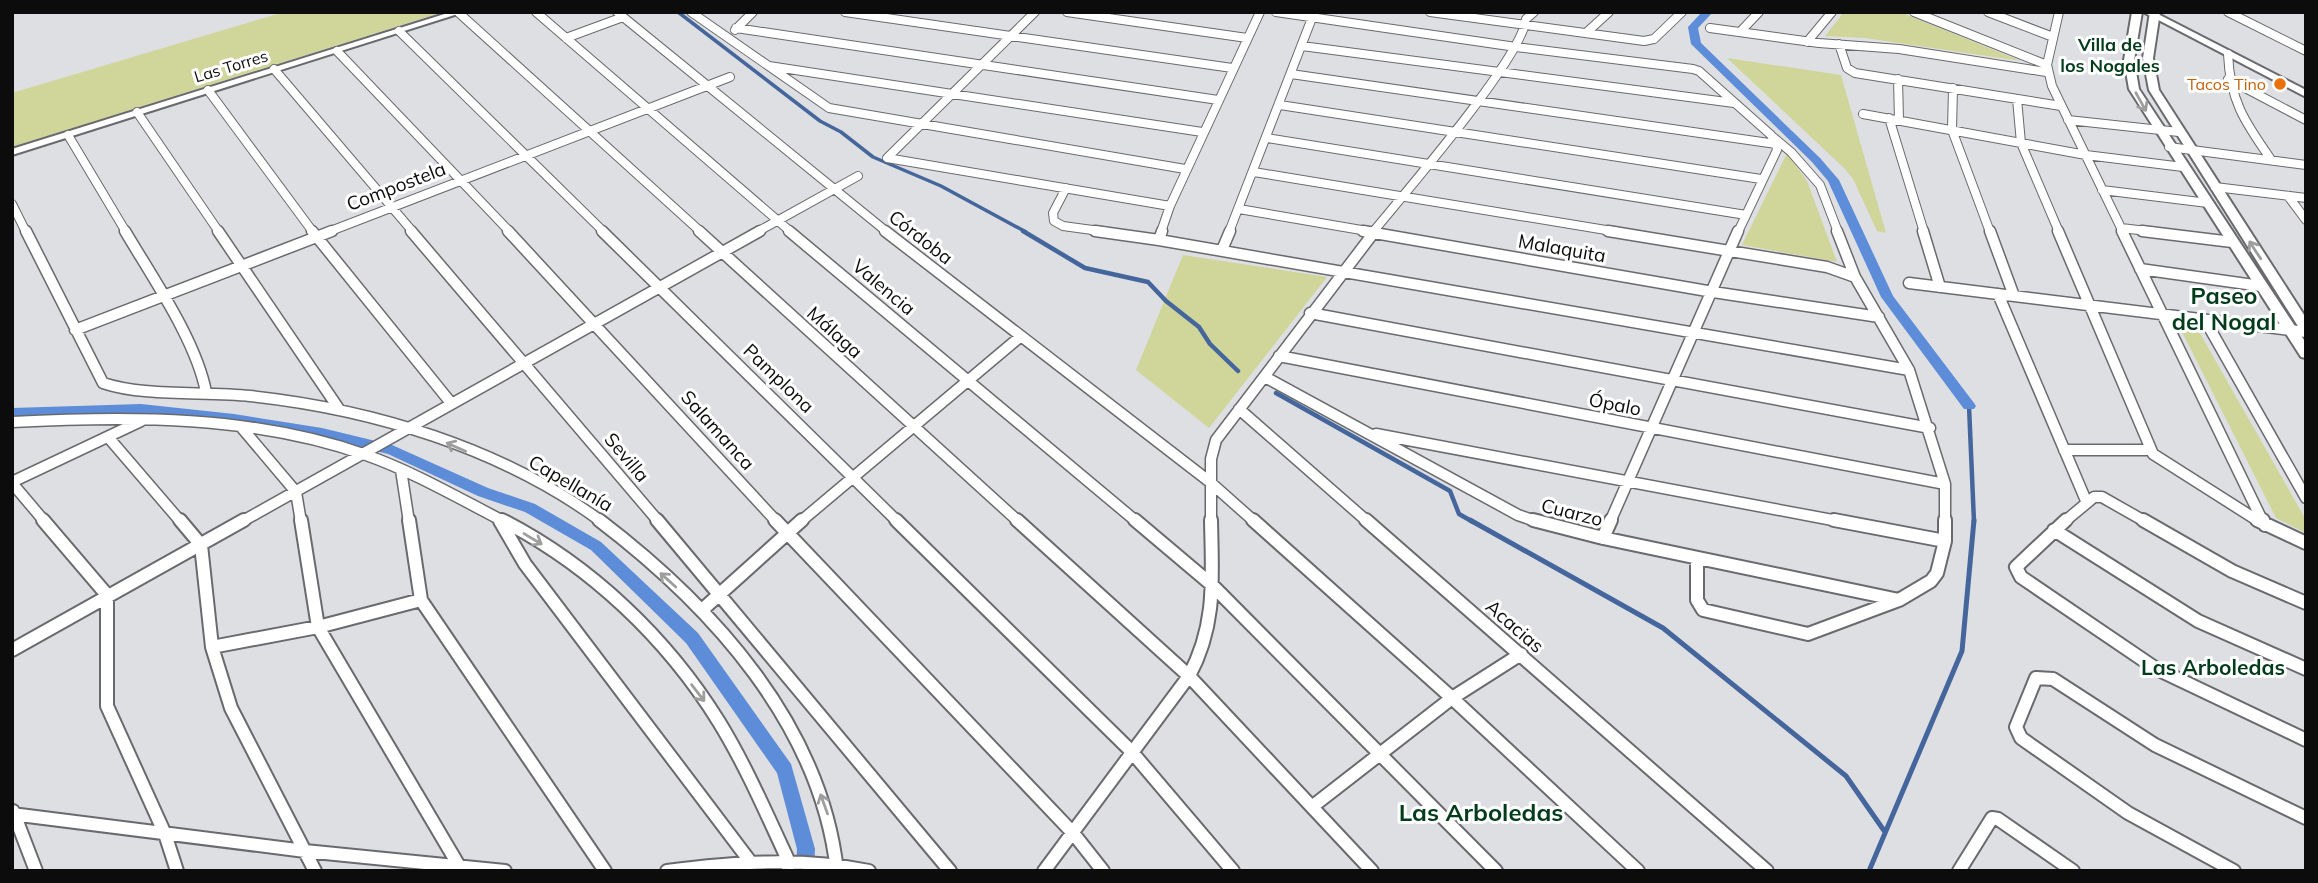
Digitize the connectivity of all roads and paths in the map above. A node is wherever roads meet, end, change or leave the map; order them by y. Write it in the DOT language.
graph roads {
  1 [pos="536,12"];
  2 [pos="691,12"];
  3 [pos="753,12"];
  4 [pos="845,12"];
  5 [pos="1035,12"];
  6 [pos="1067,12"];
  7 [pos="1260,12"];
  8 [pos="1276,12"];
  9 [pos="1430,12"];
  10 [pos="1501,12"];
  11 [pos="1534,12"];
  12 [pos="1609,12"];
  13 [pos="1682,12"];
  14 [pos="1759,12"];
  15 [pos="1832,12"];
  16 [pos="1914,12"];
  17 [pos="1988,12"];
  18 [pos="2059,12"];
  19 [pos="2137,12"];
  20 [pos="2228,12"];
  21 [pos="460,13"];
  22 [pos="2152,13"];
  23 [pos="620,15"];
  24 [pos="1312,18"];
  25 [pos="1493,21"];
  26 [pos="1525,26"];
  27 [pos="736,28"];
  28 [pos="1710,28"];
  29 [pos="400,32"];
  30 [pos="1740,32"];
  31 [pos="1586,33"];
  32 [pos="1010,36"];
  33 [pos="2053,37"];
  34 [pos="566,38"];
  35 [pos="725,38"];
  36 [pos="1247,38"];
  37 [pos="1807,41"];
  38 [pos="1839,44"];
  39 [pos="1302,46"];
  40 [pos="1516,47"];
  41 [pos="337,51"];
  42 [pos="2306,51"];
  43 [pos="2228,54"];
  44 [pos="764,65"];
  45 [pos="981,66"];
  46 [pos="1232,68"];
  47 [pos="2047,68"];
  48 [pos="274,69"];
  49 [pos="1499,73"];
  50 [pos="1291,74"];
  51 [pos="730,77"];
  52 [pos="1898,79"];
  53 [pos="2228,79"];
  54 [pos="706,86"];
  55 [pos="1953,88"];
  56 [pos="208,90"];
  57 [pos="953,94"];
  58 [pos="2306,94"];
  59 [pos="2017,99"];
  60 [pos="1218,100"];
  61 [pos="1476,100"];
  62 [pos="1734,103"];
  63 [pos="1280,104"];
  64 [pos="2062,106"];
  65 [pos="646,108"];
  66 [pos="137,113"];
  67 [pos="1863,114"];
  68 [pos="1894,119"];
  69 [pos="2068,120"];
  70 [pos="2306,120"];
  71 [pos="922,125"];
  72 [pos="587,130"];
  73 [pos="1952,130"];
  74 [pos="2159,130"];
  75 [pos="1452,131"];
  76 [pos="1202,132"];
  77 [pos="2179,132"];
  78 [pos="68,135"];
  79 [pos="1267,138"];
  80 [pos="1774,140"];
  81 [pos="2021,143"];
  82 [pos="2169,147"];
  83 [pos="2189,148"];
  84 [pos="12,152"];
  85 [pos="525,154"];
  86 [pos="2086,155"];
  87 [pos="2270,158"];
  88 [pos="1428,163"];
  89 [pos="2306,165"];
  90 [pos="2183,167"];
  91 [pos="1185,169"];
  92 [pos="1254,172"];
  93 [pos="858,176"];
  94 [pos="1761,179"];
  95 [pos="459,180"];
  96 [pos="2215,187"];
  97 [pos="1066,188"];
  98 [pos="832,190"];
  99 [pos="2102,190"];
  100 [pos="2288,196"];
  101 [pos="1400,197"];
  102 [pos="2306,198"];
  103 [pos="2208,203"];
  104 [pos="12,204"];
  105 [pos="1170,206"];
  106 [pos="391,207"];
  107 [pos="1239,209"];
  108 [pos="1746,215"];
  109 [pos="776,220"];
  110 [pos="2306,220"];
  111 [pos="2120,228"];
  112 [pos="1372,233"];
  113 [pos="316,236"];
  114 [pos="1159,240"];
  115 [pos="2232,242"];
  116 [pos="1222,250"];
  117 [pos="721,252"];
  118 [pos="1729,252"];
  119 [pos="239,264"];
  120 [pos="2140,269"];
  121 [pos="1345,271"];
  122 [pos="1855,277"];
  123 [pos="1909,283"];
  124 [pos="2262,286"];
  125 [pos="661,287"];
  126 [pos="1940,287"];
  127 [pos="1713,292"];
  128 [pos="162,294"];
  129 [pos="1998,294"];
  130 [pos="2014,296"];
  131 [pos="2089,306"];
  132 [pos="2293,308"];
  133 [pos="2306,309"];
  134 [pos="1310,313"];
  135 [pos="2162,315"];
  136 [pos="1879,317"];
  137 [pos="2205,320"];
  138 [pos="596,323"];
  139 [pos="75,330"];
  140 [pos="2306,330"];
  141 [pos="2291,331"];
  142 [pos="1694,334"];
  143 [pos="1021,336"];
  144 [pos="2305,352"];
  145 [pos="1279,356"];
  146 [pos="524,363"];
  147 [pos="1909,370"];
  148 [pos="1265,377"];
  149 [pos="969,380"];
  150 [pos="1675,380"];
  151 [pos="206,392"];
  152 [pos="451,403"];
  153 [pos="339,409"];
  154 [pos="1239,410"];
  155 [pos="144,419"];
  156 [pos="12,422"];
  157 [pos="409,426"];
  158 [pos="912,426"];
  159 [pos="242,428"];
  160 [pos="1930,428"];
  161 [pos="1652,429"];
  162 [pos="1367,432"];
  163 [pos="108,438"];
  164 [pos="2064,450"];
  165 [pos="2150,450"];
  166 [pos="366,452"];
  167 [pos="401,471"];
  168 [pos="854,476"];
  169 [pos="1629,481"];
  170 [pos="1210,482"];
  171 [pos="12,483"];
  172 [pos="1945,484"];
  173 [pos="296,492"];
  174 [pos="2306,498"];
  175 [pos="2087,503"];
  176 [pos="498,518"];
  177 [pos="2265,525"];
  178 [pos="2054,530"];
  179 [pos="787,533"];
  180 [pos="1603,538"];
  181 [pos="1945,541"];
  182 [pos="2306,543"];
  183 [pos="201,545"];
  184 [pos="1697,559"];
  185 [pos="1212,584"];
  186 [pos="719,593"];
  187 [pos="107,596"];
  188 [pos="421,600"];
  189 [pos="1899,600"];
  190 [pos="2306,603"];
  191 [pos="702,610"];
  192 [pos="318,627"];
  193 [pos="212,647"];
  194 [pos="12,650"];
  195 [pos="1521,654"];
  196 [pos="2306,669"];
  197 [pos="1189,676"];
  198 [pos="1452,698"];
  199 [pos="2306,740"];
  200 [pos="1131,751"];
  201 [pos="1380,753"];
  202 [pos="1313,807"];
  203 [pos="13,812"];
  204 [pos="2306,818"];
  205 [pos="1073,833"];
  206 [pos="165,834"];
  207 [pos="305,852"];
  208 [pos="749,860"];
  209 [pos="793,864"];
  210 [pos="833,865"];
  211 [pos="461,869"];
  212 [pos="36,871"];
  213 [pos="177,871"];
  214 [pos="315,871"];
  215 [pos="505,871"];
  216 [pos="605,871"];
  217 [pos="667,871"];
  218 [pos="869,871"];
  219 [pos="950,871"];
  220 [pos="1044,871"];
  221 [pos="1103,871"];
  222 [pos="1233,871"];
  223 [pos="1372,871"];
  224 [pos="1496,871"];
  225 [pos="1638,871"];
  226 [pos="1767,871"];
  227 [pos="1959,871"];
  228 [pos="2073,871"];
  229 [pos="2234,871"];
  1 -- 34 [label="street, Valencia"];
  2 -- 35 [label="street"];
  3 -- 27 [label="street"];
  4 -- 32 [label="street"];
  5 -- 32 [label="street"];
  6 -- 36 [label="street"];
  7 -- 36 [label="street"];
  8 -- 24 [label="street"];
  9 -- 25 [label="street"];
  10 -- 25 [label="street"];
  11 -- 26 [label="street"];
  12 -- 31 [label="street"];
  13 -- 31 [label="street"];
  14 -- 30 [label="street"];
  15 -- 37 [label="street"];
  16 -- 47 [label="street"];
  17 -- 33 [label="street"];
  18 -- 33 [label="street"];
  19 -- 74 [label="main road, one-way"];
  20 -- 42 [label="street"];
  21 -- 29 [label="street, Las Torres"];
  21 -- 72 [label="street, Málaga"];
  22 -- 43 [label="street"];
  22 -- 77 [label="main road"];
  23 -- 34 [label="street"];
  23 -- 54 [label="street, Córdoba"];
  24 -- 39 [label="street"];
  24 -- 40 [label="street"];
  25 -- 26 [label="street"];
  26 -- 31 [label="street"];
  26 -- 40 [label="street"];
  27 -- 35 [label="street"];
  27 -- 45 [label="street"];
  28 -- 30 [label="street"];
  29 -- 41 [label="street, Las Torres"];
  29 -- 85 [label="street, Pamplona"];
  30 -- 37 [label="street"];
  32 -- 45 [label="street"];
  32 -- 46 [label="street"];
  33 -- 47 [label="street"];
  34 -- 65 [label="street, Valencia"];
  35 -- 44 [label="street"];
  36 -- 46 [label="street"];
  37 -- 38 [label="street"];
  38 -- 47 [label="street"];
  38 -- 52 [label="street"];
  39 -- 49 [label="street"];
  39 -- 50 [label="street"];
  40 -- 49 [label="street"];
  40 -- 62 [label="street"];
  41 -- 48 [label="street, Las Torres"];
  41 -- 95 [label="street, Salamanca"];
  43 -- 53 [label="street"];
  43 -- 58 [label="street"];
  44 -- 57 [label="street"];
  44 -- 71 [label="street"];
  45 -- 57 [label="street"];
  45 -- 60 [label="street"];
  46 -- 60 [label="street"];
  47 -- 64 [label="street"];
  48 -- 56 [label="street, Las Torres"];
  48 -- 106 [label="street, Sevilla"];
  49 -- 61 [label="street"];
  49 -- 62 [label="street"];
  50 -- 61 [label="street"];
  50 -- 63 [label="street"];
  51 -- 54 [label="street, Compostela"];
  52 -- 55 [label="street"];
  52 -- 68 [label="street"];
  53 -- 70 [label="street"];
  53 -- 87 [label="street"];
  54 -- 65 [label="street, Compostela"];
  54 -- 98 [label="street, Córdoba"];
  55 -- 59 [label="street"];
  55 -- 73 [label="street"];
  56 -- 66 [label="street, Las Torres"];
  56 -- 113 [label="street"];
  57 -- 71 [label="street"];
  57 -- 76 [label="street"];
  59 -- 64 [label="street"];
  59 -- 81 [label="street"];
  60 -- 76 [label="street"];
  61 -- 75 [label="street"];
  61 -- 80 [label="street"];
  62 -- 80 [label="street"];
  63 -- 75 [label="street"];
  63 -- 79 [label="street"];
  64 -- 69 [label="street"];
  65 -- 72 [label="street, Compostela"];
  65 -- 109 [label="street, Valencia"];
  66 -- 78 [label="street, Las Torres"];
  66 -- 119 [label="street"];
  67 -- 68 [label="street"];
  68 -- 73 [label="street"];
  68 -- 126 [label="street"];
  69 -- 74 [label="street"];
  69 -- 86 [label="street"];
  71 -- 91 [label="street"];
  71 -- 97 [label="street"];
  72 -- 85 [label="street, Compostela"];
  72 -- 117 [label="street, Málaga"];
  73 -- 81 [label="street"];
  73 -- 130 [label="street"];
  74 -- 77 [label="street"];
  74 -- 82 [label="main road"];
  75 -- 88 [label="street"];
  75 -- 94 [label="street"];
  76 -- 91 [label="street"];
  77 -- 83 [label="main road"];
  78 -- 84 [label="street, Las Torres"];
  78 -- 128 [label="street"];
  79 -- 88 [label="street"];
  79 -- 92 [label="street"];
  80 -- 94 [label="street"];
  80 -- 122 [label="street"];
  81 -- 86 [label="street"];
  81 -- 131 [label="street"];
  82 -- 83 [label="street"];
  82 -- 90 [label="main road"];
  83 -- 87 [label="street"];
  83 -- 96 [label="main road"];
  85 -- 95 [label="street, Compostela"];
  85 -- 125 [label="street, Pamplona"];
  86 -- 90 [label="street"];
  86 -- 99 [label="street"];
  87 -- 89 [label="street"];
  88 -- 101 [label="street"];
  88 -- 108 [label="street"];
  90 -- 103 [label="main road"];
  91 -- 105 [label="street"];
  92 -- 101 [label="street"];
  92 -- 107 [label="street"];
  93 -- 98 [label="street"];
  94 -- 108 [label="street"];
  95 -- 106 [label="street, Compostela"];
  95 -- 138 [label="street, Salamanca"];
  96 -- 100 [label="street"];
  132 -- 96 [label="main road, one-way"];
  97 -- 105 [label="street"];
  97 -- 114 [label="street"];
  98 -- 109 [label="street"];
  98 -- 143 [label="street, Córdoba"];
  99 -- 103 [label="street"];
  99 -- 111 [label="street"];
  100 -- 102 [label="street"];
  100 -- 110 [label="street"];
  101 -- 112 [label="street"];
  101 -- 118 [label="street"];
  103 -- 115 [label="main road"];
  104 -- 139 [label="street"];
  105 -- 114 [label="street"];
  106 -- 113 [label="street, Compostela"];
  106 -- 146 [label="street, Sevilla"];
  107 -- 112 [label="street, Malaquita"];
  107 -- 116 [label="street"];
  108 -- 118 [label="street"];
  109 -- 117 [label="street"];
  109 -- 149 [label="street, Valencia"];
  111 -- 115 [label="street"];
  111 -- 120 [label="street"];
  112 -- 121 [label="street"];
  112 -- 127 [label="street, Malaquita"];
  113 -- 119 [label="street, Compostela"];
  113 -- 152 [label="street"];
  114 -- 116 [label="street"];
  115 -- 124 [label="main road"];
  116 -- 121 [label="street"];
  117 -- 125 [label="street"];
  117 -- 158 [label="street, Málaga"];
  118 -- 122 [label="street"];
  118 -- 127 [label="street"];
  119 -- 128 [label="street, Compostela"];
  119 -- 153 [label="street"];
  120 -- 124 [label="street"];
  120 -- 135 [label="street"];
  121 -- 134 [label="street"];
  121 -- 142 [label="street"];
  122 -- 136 [label="street"];
  123 -- 126 [label="street"];
  124 -- 141 [label="main road"];
  125 -- 138 [label="street"];
  125 -- 168 [label="street, Pamplona"];
  126 -- 129 [label="street"];
  127 -- 136 [label="street, Malaquita"];
  127 -- 142 [label="street"];
  128 -- 139 [label="street, Compostela"];
  128 -- 151 [label="street"];
  129 -- 130 [label="street"];
  129 -- 164 [label="street"];
  130 -- 131 [label="street"];
  131 -- 135 [label="street"];
  131 -- 165 [label="street"];
  132 -- 133 [label="street"];
  132 -- 140 [label="main road"];
  134 -- 145 [label="street"];
  134 -- 150 [label="street"];
  135 -- 137 [label="street"];
  135 -- 177 [label="street"];
  136 -- 147 [label="street"];
  137 -- 141 [label="street"];
  137 -- 174 [label="street"];
  138 -- 146 [label="street"];
  138 -- 179 [label="street, Salamanca"];
  139 -- 151 [label="street, Capellanía"];
  140 -- 141 [label="street"];
  141 -- 144 [label="main road"];
  142 -- 147 [label="street"];
  142 -- 150 [label="street"];
  143 -- 149 [label="street"];
  143 -- 170 [label="street, Córdoba"];
  145 -- 148 [label="street"];
  145 -- 161 [label="street, Ópalo"];
  146 -- 152 [label="street"];
  146 -- 186 [label="street, Sevilla"];
  147 -- 160 [label="street"];
  148 -- 154 [label="street"];
  148 -- 162 [label="street, Cuarzo"];
  149 -- 158 [label="street"];
  149 -- 185 [label="street, Valencia"];
  150 -- 160 [label="street"];
  150 -- 161 [label="street"];
  151 -- 153 [label="street, Capellanía"];
  152 -- 157 [label="street"];
  153 -- 157 [label="street, Capellanía"];
  154 -- 170 [label="street"];
  154 -- 195 [label="street, Acacias"];
  155 -- 156 [label="street"];
  155 -- 159 [label="street"];
  155 -- 163 [label="street"];
  157 -- 166 [label="street"];
  191 -- 157 [label="street, Capellanía, one-way"];
  158 -- 168 [label="street"];
  158 -- 197 [label="street, Málaga"];
  159 -- 166 [label="street"];
  159 -- 173 [label="street"];
  160 -- 172 [label="street"];
  161 -- 169 [label="street"];
  161 -- 172 [label="street, Ópalo"];
  162 -- 169 [label="street"];
  162 -- 180 [label="street, Cuarzo"];
  163 -- 171 [label="street"];
  163 -- 183 [label="street"];
  164 -- 165 [label="street"];
  164 -- 175 [label="street"];
  165 -- 177 [label="street"];
  166 -- 167 [label="street"];
  166 -- 173 [label="street"];
  167 -- 176 [label="street"];
  167 -- 188 [label="street"];
  168 -- 179 [label="street"];
  168 -- 200 [label="street, Pamplona"];
  169 -- 180 [label="street"];
  169 -- 181 [label="street"];
  170 -- 185 [label="street"];
  170 -- 198 [label="street, Córdoba"];
  171 -- 187 [label="street"];
  172 -- 181 [label="street"];
  173 -- 183 [label="street"];
  173 -- 192 [label="street"];
  175 -- 178 [label="street"];
  175 -- 190 [label="street"];
  176 -- 208 [label="street"];
  176 -- 209 [label="street, one-way"];
  177 -- 182 [label="street"];
  178 -- 196 [label="street"];
  178 -- 199 [label="street"];
  179 -- 186 [label="street"];
  179 -- 205 [label="street, Salamanca"];
  180 -- 184 [label="street, Cuarzo"];
  181 -- 189 [label="street"];
  183 -- 187 [label="street"];
  183 -- 193 [label="street"];
  184 -- 189 [label="street, Cuarzo"];
  184 -- 189 [label="street"];
  185 -- 197 [label="street"];
  185 -- 201 [label="street, Valencia"];
  186 -- 191 [label="street"];
  186 -- 219 [label="street, Sevilla"];
  187 -- 194 [label="street"];
  187 -- 206 [label="street"];
  188 -- 192 [label="street"];
  188 -- 216 [label="street"];
  210 -- 191 [label="street, Capellanía, one-way"];
  192 -- 193 [label="street"];
  192 -- 211 [label="street"];
  193 -- 207 [label="street"];
  195 -- 198 [label="street"];
  195 -- 226 [label="street, Acacias"];
  197 -- 200 [label="street"];
  197 -- 202 [label="street, Málaga"];
  198 -- 201 [label="street"];
  198 -- 225 [label="street, Córdoba"];
  200 -- 205 [label="street"];
  200 -- 222 [label="street, Pamplona"];
  201 -- 202 [label="street"];
  201 -- 224 [label="street, Valencia"];
  202 -- 223 [label="street, Málaga"];
  203 -- 206 [label="street"];
  203 -- 212 [label="street"];
  204 -- 229 [label="street"];
  205 -- 220 [label="street"];
  205 -- 221 [label="street, Salamanca"];
  206 -- 207 [label="street"];
  206 -- 213 [label="street"];
  207 -- 211 [label="street"];
  207 -- 214 [label="street"];
  208 -- 209 [label="street"];
  208 -- 217 [label="street"];
  209 -- 210 [label="street"];
  210 -- 218 [label="street"];
  211 -- 215 [label="street"];
  227 -- 228 [label="street"];
}
